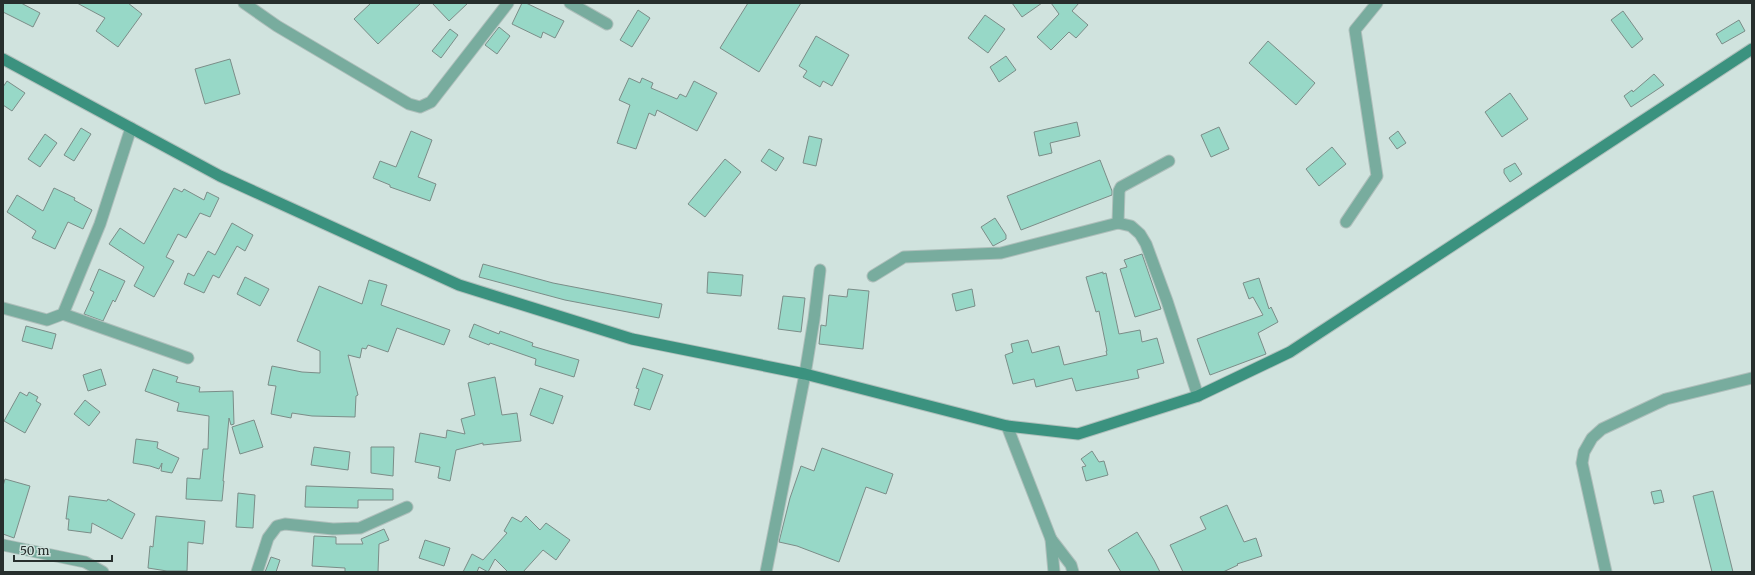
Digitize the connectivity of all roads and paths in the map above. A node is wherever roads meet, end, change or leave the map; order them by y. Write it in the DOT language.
graph roads {
  1 [pos="244,3"];
  2 [pos="508,3"];
  3 [pos="570,3"];
  4 [pos="1377,3"];
  5 [pos="607,24"];
  6 [pos="1752,49"];
  7 [pos="3,59"];
  8 [pos="131,128"];
  9 [pos="1169,161"];
  10 [pos="1346,222"];
  11 [pos="1118,223"];
  12 [pos="820,270"];
  13 [pos="873,276"];
  14 [pos="3,308"];
  15 [pos="63,314"];
  16 [pos="188,358"];
  17 [pos="805,374"];
  18 [pos="1752,378"];
  19 [pos="1198,396"];
  20 [pos="1007,426"];
  21 [pos="408,507"];
  22 [pos="1051,539"];
  23 [pos="3,545"];
  24 [pos="103,572"];
  25 [pos="257,572"];
  26 [pos="766,572"];
  27 [pos="1054,572"];
  28 [pos="1073,572"];
  29 [pos="1606,572"];
  1 -- 2 [label="street"];
  3 -- 5 [label="street"];
  4 -- 10 [label="street"];
  6 -- 19 [label="main road"];
  7 -- 8 [label="main road"];
  8 -- 15 [label="street"];
  8 -- 17 [label="main road"];
  9 -- 11 [label="street"];
  11 -- 13 [label="street"];
  11 -- 19 [label="street"];
  12 -- 17 [label="street"];
  14 -- 15 [label="street"];
  15 -- 16 [label="street"];
  17 -- 20 [label="main road"];
  17 -- 26 [label="street"];
  18 -- 29 [label="street"];
  19 -- 20 [label="main road"];
  20 -- 22 [label="street"];
  21 -- 25 [label="street"];
  22 -- 27 [label="street"];
  22 -- 28 [label="street"];
  23 -- 24 [label="street"];
}
